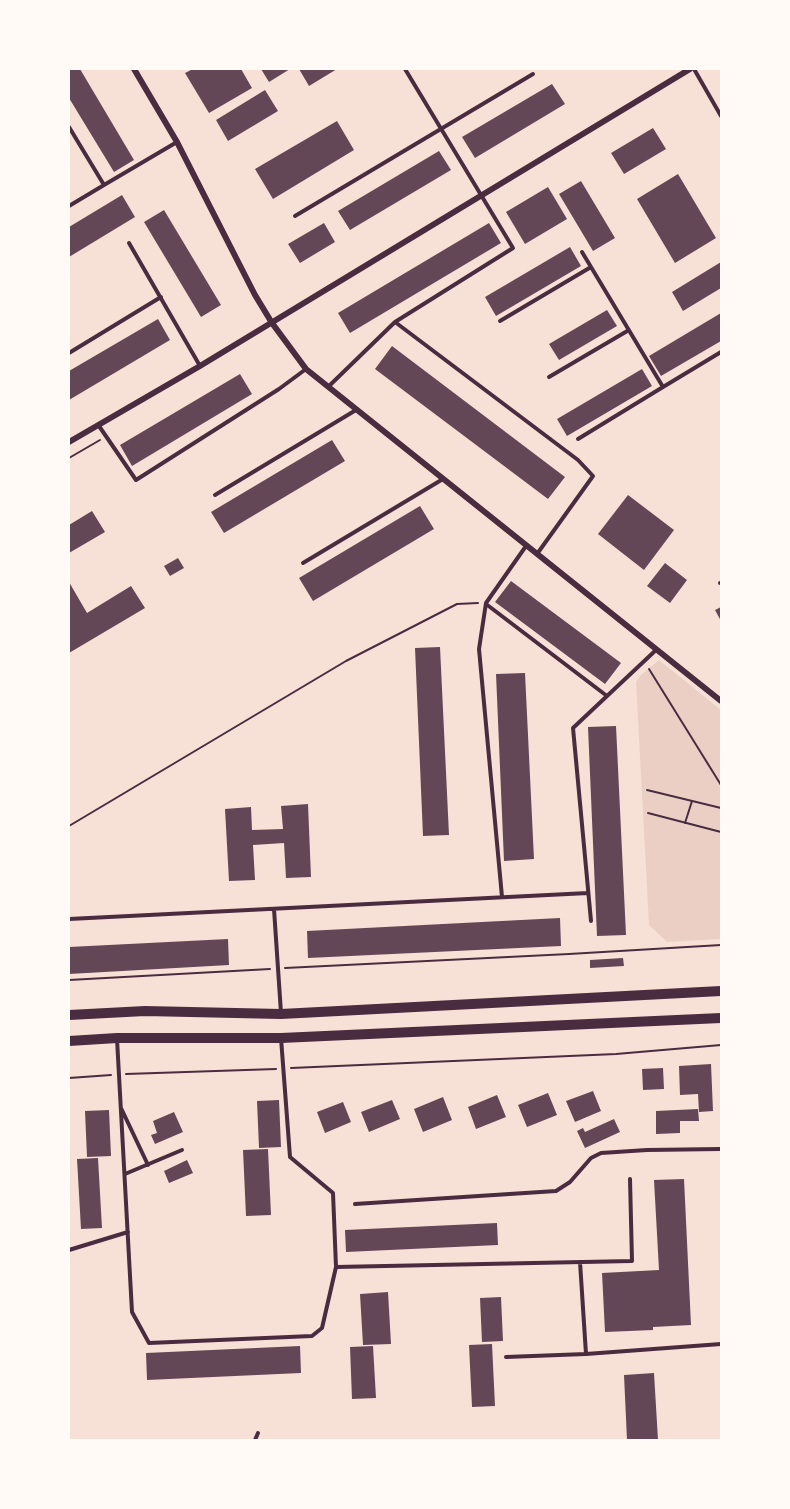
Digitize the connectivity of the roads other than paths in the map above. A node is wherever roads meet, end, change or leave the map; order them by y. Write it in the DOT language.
graph roads {
  1 [pos="134,69"];
  2 [pos="405,69"];
  3 [pos="692,69"];
  4 [pos="533,74"];
  5 [pos="721,116"];
  6 [pos="69,127"];
  7 [pos="441,128"];
  8 [pos="177,142"];
  9 [pos="105,185"];
  10 [pos="482,195"];
  11 [pos="69,206"];
  12 [pos="295,216"];
  13 [pos="129,243"];
  14 [pos="582,252"];
  15 [pos="591,267"];
  16 [pos="161,297"];
  17 [pos="500,321"];
  18 [pos="395,322"];
  19 [pos="272,323"];
  20 [pos="629,330"];
  21 [pos="69,352"];
  22 [pos="721,352"];
  23 [pos="200,366"];
  24 [pos="306,369"];
  25 [pos="549,377"];
  26 [pos="328,387"];
  27 [pos="663,387"];
  28 [pos="357,410"];
  29 [pos="98,425"];
  30 [pos="578,439"];
  31 [pos="69,442"];
  32 [pos="443,479"];
  33 [pos="214,495"];
  34 [pos="526,546"];
  35 [pos="537,554"];
  36 [pos="303,562"];
  37 [pos="486,603"];
  38 [pos="656,650"];
  39 [pos="607,696"];
  40 [pos="721,701"];
  41 [pos="588,893"];
  42 [pos="502,897"];
  43 [pos="274,909"];
  44 [pos="69,920"];
  45 [pos="591,921"];
  46 [pos="721,991"];
  47 [pos="281,1014"];
  48 [pos="69,1015"];
  49 [pos="721,1018"];
  50 [pos="117,1038"];
  51 [pos="281,1038"];
  52 [pos="69,1041"];
  53 [pos="120,1106"];
  54 [pos="721,1149"];
  55 [pos="182,1150"];
  56 [pos="148,1165"];
  57 [pos="124,1174"];
  58 [pos="630,1179"];
  59 [pos="355,1204"];
  60 [pos="128,1232"];
  61 [pos="69,1250"];
  62 [pos="580,1262"];
  63 [pos="336,1267"];
  64 [pos="721,1344"];
  65 [pos="586,1354"];
  66 [pos="506,1357"];
  67 [pos="258,1433"];
  68 [pos="255,1440"];
  1 -- 8 [label="street"];
  2 -- 7 [label="lane"];
  3 -- 5 [label="lane"];
  3 -- 10 [label="street"];
  4 -- 7 [label="lane"];
  6 -- 9 [label="lane"];
  7 -- 10 [label="lane"];
  7 -- 12 [label="lane"];
  8 -- 9 [label="lane"];
  8 -- 19 [label="street"];
  9 -- 11 [label="lane"];
  10 -- 18 [label="lane"];
  10 -- 19 [label="street"];
  13 -- 16 [label="lane"];
  14 -- 15 [label="lane"];
  15 -- 17 [label="lane"];
  15 -- 20 [label="lane"];
  16 -- 21 [label="lane"];
  16 -- 23 [label="lane"];
  18 -- 26 [label="lane"];
  18 -- 35 [label="lane"];
  19 -- 23 [label="street"];
  19 -- 24 [label="street"];
  20 -- 25 [label="lane"];
  20 -- 27 [label="lane"];
  22 -- 27 [label="lane"];
  23 -- 29 [label="street"];
  24 -- 26 [label="street"];
  24 -- 29 [label="lane"];
  26 -- 28 [label="street"];
  27 -- 30 [label="lane"];
  28 -- 32 [label="street"];
  28 -- 33 [label="lane"];
  29 -- 31 [label="street"];
  32 -- 34 [label="street"];
  32 -- 36 [label="lane"];
  34 -- 35 [label="street"];
  34 -- 37 [label="lane"];
  35 -- 38 [label="street"];
  37 -- 39 [label="lane"];
  37 -- 42 [label="lane"];
  38 -- 39 [label="lane"];
  38 -- 40 [label="street"];
  39 -- 41 [label="lane"];
  41 -- 42 [label="lane"];
  41 -- 45 [label="lane"];
  42 -- 43 [label="lane"];
  43 -- 44 [label="lane"];
  43 -- 47 [label="lane"];
  46 -- 47 [label="street"];
  47 -- 48 [label="street"];
  49 -- 51 [label="street"];
  50 -- 51 [label="street"];
  50 -- 52 [label="street"];
  50 -- 53 [label="lane"];
  51 -- 63 [label="lane"];
  53 -- 56 [label="lane"];
  53 -- 57 [label="lane"];
  54 -- 59 [label="lane"];
  55 -- 56 [label="lane"];
  56 -- 57 [label="lane"];
  57 -- 60 [label="lane"];
  58 -- 62 [label="lane"];
  60 -- 61 [label="lane"];
  60 -- 63 [label="lane"];
  62 -- 63 [label="lane"];
  62 -- 65 [label="lane"];
  64 -- 65 [label="lane"];
  65 -- 66 [label="lane"];
  67 -- 68 [label="lane"];
}
